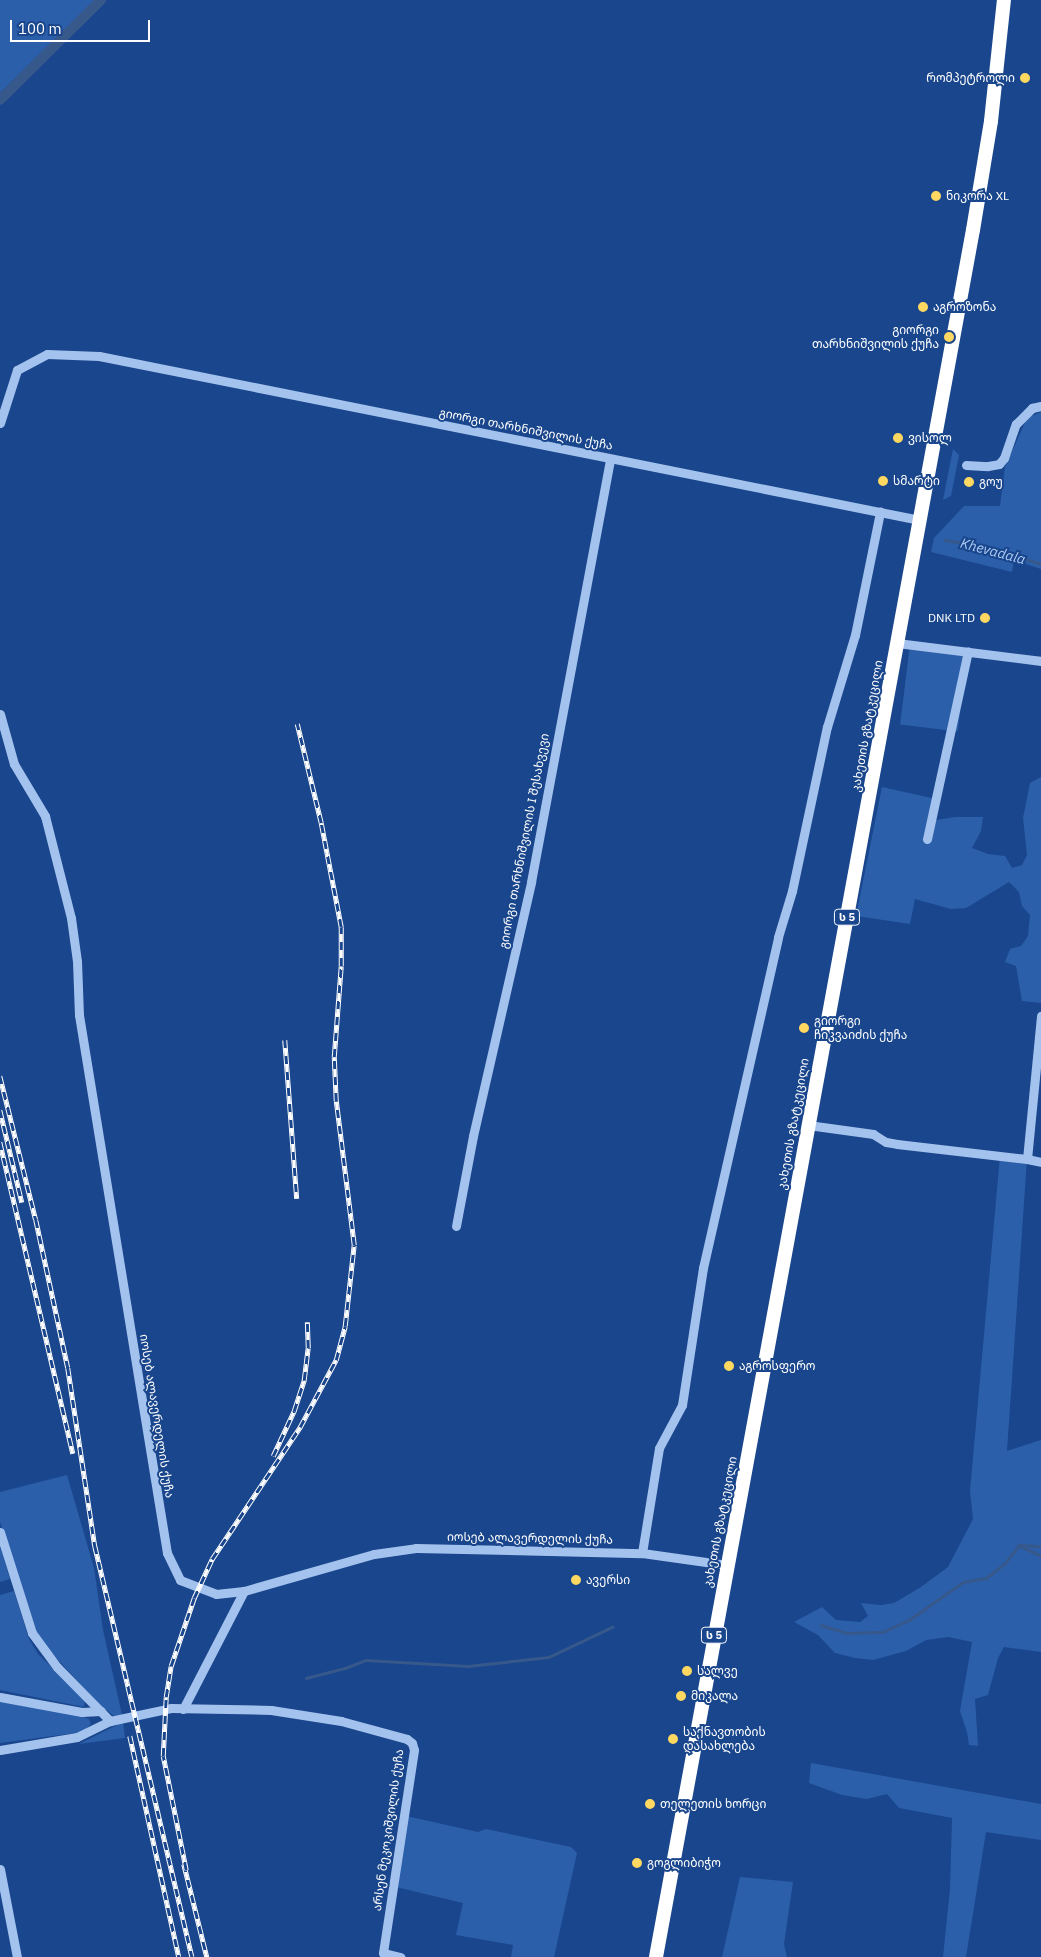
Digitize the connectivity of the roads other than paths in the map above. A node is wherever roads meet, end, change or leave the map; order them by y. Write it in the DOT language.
graph roads {
  1 [pos="1004,0"];
  2 [pos="1041,406"];
  3 [pos="0,423"];
  4 [pos="610,459"];
  5 [pos="966,465"];
  6 [pos="880,512"];
  7 [pos="920,520"];
  8 [pos="897,643"];
  9 [pos="968,651"];
  10 [pos="1041,661"];
  11 [pos="0,714"];
  12 [pos="926,839"];
  13 [pos="1041,1016"];
  14 [pos="808,1125"];
  15 [pos="1027,1158"];
  16 [pos="1041,1162"];
  17 [pos="456,1226"];
  18 [pos="0,1532"];
  19 [pos="642,1552"];
  20 [pos="727,1565"];
  21 [pos="244,1591"];
  22 [pos="0,1697"];
  23 [pos="183,1709"];
  24 [pos="101,1711"];
  25 [pos="110,1721"];
  26 [pos="0,1750"];
  27 [pos="0,1869"];
  28 [pos="17,1957"];
  29 [pos="401,1957"];
  30 [pos="656,1957"];
  1 -- 7 [label="highway, კახეთის გზატკეცილი / ს 5"];
  2 -- 5 [label="street"];
  3 -- 4 [label="street, გიორგი თარხნიშვილის ქუჩა"];
  4 -- 6 [label="street, გიორგი თარხნიშვილის ქუჩა"];
  4 -- 17 [label="street, გიორგი თარხნიშვილის I შესახვევი"];
  6 -- 7 [label="street, გიორგი თარხნიშვილის ქუჩა"];
  6 -- 19 [label="street"];
  7 -- 8 [label="highway, კახეთის გზატკეცილი / ს 5"];
  8 -- 9 [label="street"];
  8 -- 14 [label="highway, კახეთის გზატკეცილი / ს 5"];
  9 -- 10 [label="street"];
  9 -- 12 [label="street"];
  11 -- 21 [label="street, იოსებ ალავერდელის ქუჩა"];
  13 -- 15 [label="street"];
  14 -- 15 [label="street"];
  14 -- 20 [label="highway, კახეთის გზატკეცილი / ს 5"];
  15 -- 16 [label="street"];
  18 -- 24 [label="street"];
  19 -- 20 [label="street, იოსებ ალავერდელის ქუჩა"];
  19 -- 21 [label="street, იოსებ ალავერდელის ქუჩა"];
  20 -- 30 [label="highway, კახეთის გზატკეცილი / ს 5"];
  21 -- 23 [label="street"];
  22 -- 24 [label="street"];
  23 -- 25 [label="street, არსენ მეკოკიშვილის ქუჩა"];
  23 -- 29 [label="street, არსენ მეკოკიშვილის ქუჩა"];
  24 -- 25 [label="street"];
  25 -- 26 [label="street, არსენ მეკოკიშვილის ქუჩა"];
  27 -- 28 [label="street"];
}
